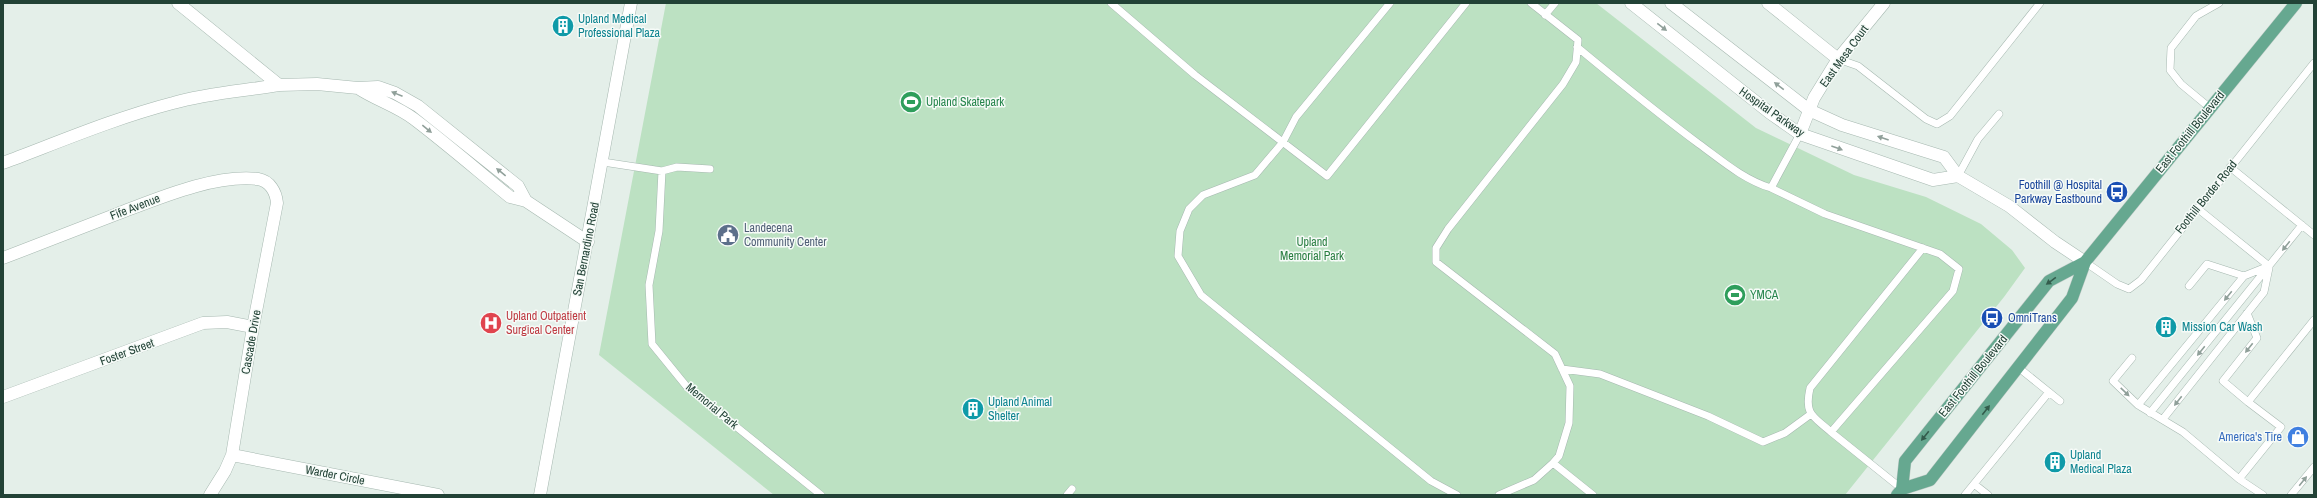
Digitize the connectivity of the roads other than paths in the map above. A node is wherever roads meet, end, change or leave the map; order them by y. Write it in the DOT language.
graph roads {
  1 [pos="178,3"];
  2 [pos="631,3"];
  3 [pos="1111,3"];
  4 [pos="1390,3"];
  5 [pos="1466,3"];
  6 [pos="1531,3"];
  7 [pos="1554,3"];
  8 [pos="1632,3"];
  9 [pos="1671,3"];
  10 [pos="1768,3"];
  11 [pos="1884,3"];
  12 [pos="2040,3"];
  13 [pos="2219,3"];
  14 [pos="2296,3"];
  15 [pos="1545,15"];
  16 [pos="1577,47"];
  17 [pos="1838,60"];
  18 [pos="2314,63"];
  19 [pos="279,85"];
  20 [pos="2210,108"];
  21 [pos="1810,110"];
  22 [pos="1999,114"];
  23 [pos="1800,134"];
  24 [pos="1283,142"];
  25 [pos="603,162"];
  26 [pos="3,163"];
  27 [pos="2230,167"];
  28 [pos="710,169"];
  29 [pos="662,171"];
  30 [pos="1958,176"];
  31 [pos="271,186"];
  32 [pos="1771,188"];
  33 [pos="2197,208"];
  34 [pos="2302,225"];
  35 [pos="2314,235"];
  36 [pos="588,242"];
  37 [pos="1923,248"];
  38 [pos="3,258"];
  39 [pos="2085,262"];
  40 [pos="2269,266"];
  41 [pos="2244,276"];
  42 [pos="2189,286"];
  43 [pos="2247,313"];
  44 [pos="2314,320"];
  45 [pos="253,327"];
  46 [pos="2132,358"];
  47 [pos="2019,368"];
  48 [pos="1562,369"];
  49 [pos="2049,392"];
  50 [pos="3,397"];
  51 [pos="2060,401"];
  52 [pos="2248,402"];
  53 [pos="2138,405"];
  54 [pos="2150,413"];
  55 [pos="1811,414"];
  56 [pos="2163,419"];
  57 [pos="1832,432"];
  58 [pos="232,455"];
  59 [pos="1553,463"];
  60 [pos="2314,467"];
  61 [pos="2239,479"];
  62 [pos="1974,484"];
  63 [pos="1899,492"];
  64 [pos="210,495"];
  65 [pos="438,495"];
  66 [pos="540,495"];
  67 [pos="821,495"];
  68 [pos="1457,495"];
  69 [pos="1498,495"];
  70 [pos="1593,495"];
  71 [pos="1965,495"];
  72 [pos="1988,495"];
  73 [pos="2263,495"];
  74 [pos="2292,495"];
  1 -- 19 [label="street"];
  2 -- 25 [label="street, San Bernardino Road"];
  3 -- 24 [label="lane"];
  4 -- 24 [label="lane"];
  5 -- 24 [label="lane"];
  6 -- 15 [label="lane"];
  7 -- 15 [label="lane"];
  8 -- 23 [label="street, Hospital Parkway, one-way"];
  21 -- 9 [label="street, Hospital Parkway, one-way"];
  10 -- 17 [label="street"];
  11 -- 17 [label="street, East Mesa Court"];
  12 -- 17 [label="lane"];
  13 -- 20 [label="lane"];
  14 -- 20 [label="main road, East Foothill Boulevard"];
  15 -- 16 [label="lane"];
  16 -- 32 [label="lane"];
  16 -- 48 [label="lane"];
  17 -- 21 [label="street, East Mesa Court"];
  18 -- 27 [label="lane, Foothill Border Road"];
  19 -- 26 [label="street"];
  19 -- 36 [label="street"];
  20 -- 39 [label="main road, East Foothill Boulevard"];
  21 -- 23 [label="street, East Mesa Court"];
  30 -- 21 [label="street, Hospital Parkway, one-way"];
  22 -- 30 [label="lane"];
  23 -- 30 [label="street, Hospital Parkway, one-way"];
  23 -- 32 [label="lane"];
  24 -- 68 [label="lane"];
  25 -- 29 [label="lane"];
  25 -- 36 [label="street, San Bernardino Road"];
  27 -- 33 [label="lane, Foothill Border Road"];
  27 -- 34 [label="lane"];
  28 -- 29 [label="lane"];
  29 -- 67 [label="lane, Memorial Park"];
  30 -- 39 [label="street, Hospital Parkway"];
  31 -- 38 [label="street, Fife Avenue"];
  31 -- 45 [label="street, Cascade Drive"];
  32 -- 37 [label="lane"];
  33 -- 39 [label="lane, Foothill Border Road"];
  33 -- 40 [label="lane"];
  34 -- 35 [label="lane"];
  34 -- 40 [label="lane, one-way"];
  36 -- 66 [label="street, San Bernardino Road"];
  37 -- 55 [label="lane"];
  37 -- 57 [label="lane"];
  39 -- 47 [label="main road, East Foothill Boulevard"];
  39 -- 63 [label="main road, East Foothill Boulevard, one-way"];
  40 -- 41 [label="lane"];
  40 -- 43 [label="lane"];
  40 -- 54 [label="lane, one-way"];
  41 -- 42 [label="lane"];
  41 -- 53 [label="lane, one-way"];
  43 -- 52 [label="lane, one-way"];
  43 -- 56 [label="lane, one-way"];
  44 -- 52 [label="lane"];
  45 -- 50 [label="street, Foster Street"];
  45 -- 58 [label="street, Cascade Drive"];
  46 -- 53 [label="lane, one-way"];
  47 -- 49 [label="lane"];
  63 -- 47 [label="main road, East Foothill Boulevard, one-way"];
  48 -- 55 [label="lane"];
  48 -- 59 [label="lane"];
  49 -- 51 [label="lane"];
  49 -- 62 [label="lane"];
  52 -- 61 [label="lane"];
  53 -- 54 [label="lane"];
  54 -- 56 [label="lane"];
  55 -- 57 [label="lane"];
  56 -- 61 [label="lane"];
  57 -- 63 [label="lane"];
  58 -- 64 [label="street, Cascade Drive"];
  58 -- 65 [label="street, Warder Circle"];
  59 -- 69 [label="lane"];
  59 -- 70 [label="lane"];
  74 -- 60 [label="lane, one-way"];
  61 -- 73 [label="lane"];
  62 -- 71 [label="lane"];
  62 -- 72 [label="lane"];
}
